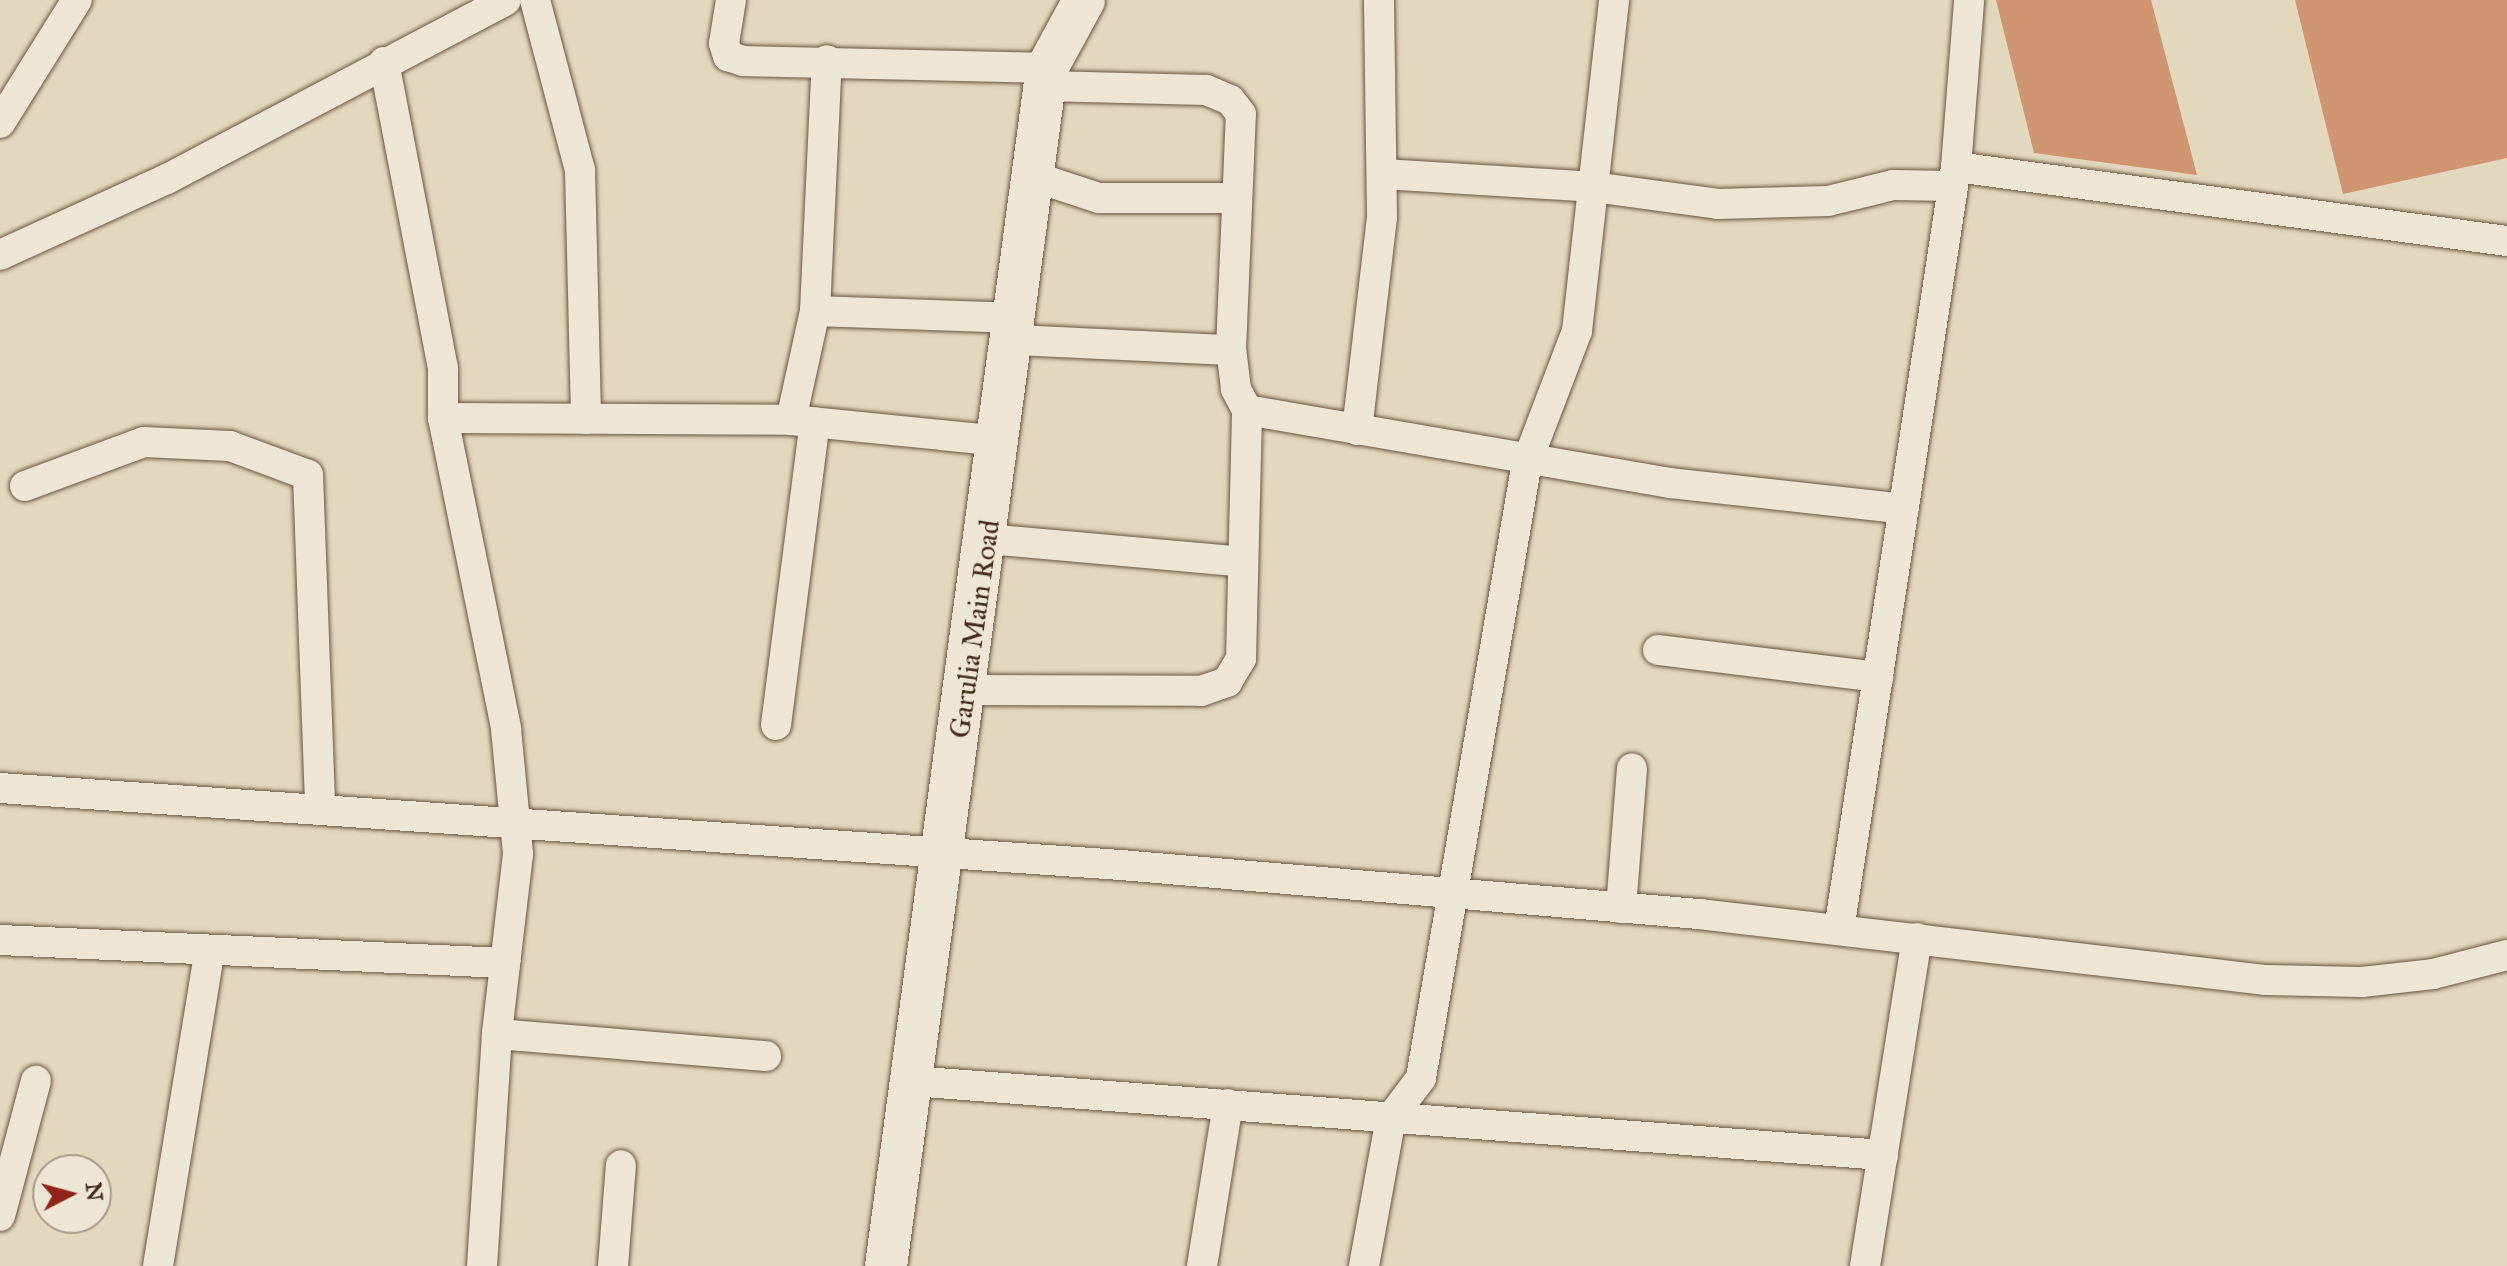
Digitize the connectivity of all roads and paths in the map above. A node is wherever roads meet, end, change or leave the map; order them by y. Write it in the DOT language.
graph roads {
  1 [pos="77,0"];
  2 [pos="506,0"];
  3 [pos="535,0"];
  4 [pos="731,0"];
  5 [pos="1084,0"];
  6 [pos="1379,0"];
  7 [pos="1614,0"];
  8 [pos="1969,0"];
  9 [pos="827,60"];
  10 [pos="384,62"];
  11 [pos="1046,77"];
  12 [pos="0,123"];
  13 [pos="1383,174"];
  14 [pos="1035,177"];
  15 [pos="1954,177"];
  16 [pos="1593,187"];
  17 [pos="1234,198"];
  18 [pos="2507,241"];
  19 [pos="0,255"];
  20 [pos="815,311"];
  21 [pos="1016,329"];
  22 [pos="1231,350"];
  23 [pos="1247,410"];
  24 [pos="443,418"];
  25 [pos="586,419"];
  26 [pos="803,421"];
  27 [pos="1357,430"];
  28 [pos="1001,441"];
  29 [pos="1527,462"];
  30 [pos="25,486"];
  31 [pos="1904,509"];
  32 [pos="987,539"];
  33 [pos="1243,562"];
  34 [pos="1658,650"];
  35 [pos="1878,677"];
  36 [pos="966,690"];
  37 [pos="776,725"];
  38 [pos="1632,768"];
  39 [pos="0,788"];
  40 [pos="320,809"];
  41 [pos="514,823"];
  42 [pos="943,854"];
  43 [pos="1456,895"];
  44 [pos="1621,908"];
  45 [pos="1839,930"];
  46 [pos="1917,938"];
  47 [pos="0,940"];
  48 [pos="210,950"];
  49 [pos="2507,955"];
  50 [pos="505,963"];
  51 [pos="497,1034"];
  52 [pos="766,1056"];
  53 [pos="36,1081"];
  54 [pos="912,1081"];
  55 [pos="1228,1104"];
  56 [pos="1391,1118"];
  57 [pos="1883,1155"];
  58 [pos="621,1165"];
  59 [pos="0,1216"];
  60 [pos="158,1266"];
  61 [pos="482,1266"];
  62 [pos="613,1266"];
  63 [pos="886,1266"];
  64 [pos="1202,1266"];
  65 [pos="1364,1266"];
  66 [pos="1865,1266"];
  1 -- 12 [label="street"];
  2 -- 10 [label="street"];
  3 -- 25 [label="street"];
  4 -- 9 [label="street"];
  5 -- 11 [label="street, Garulia Main Road"];
  6 -- 13 [label="street"];
  7 -- 16 [label="street"];
  8 -- 15 [label="street"];
  9 -- 11 [label="street"];
  9 -- 20 [label="street"];
  10 -- 19 [label="street"];
  10 -- 24 [label="street"];
  11 -- 14 [label="street, Garulia Main Road"];
  11 -- 17 [label="street"];
  13 -- 16 [label="street"];
  13 -- 27 [label="street"];
  14 -- 17 [label="street"];
  14 -- 21 [label="street, Garulia Main Road"];
  15 -- 16 [label="street"];
  15 -- 18 [label="street"];
  15 -- 31 [label="street"];
  16 -- 29 [label="street"];
  17 -- 22 [label="street"];
  20 -- 21 [label="street"];
  20 -- 26 [label="street"];
  21 -- 22 [label="street"];
  21 -- 28 [label="street, Garulia Main Road"];
  22 -- 23 [label="street"];
  23 -- 27 [label="street"];
  23 -- 33 [label="street"];
  24 -- 25 [label="street"];
  24 -- 41 [label="street"];
  25 -- 26 [label="street"];
  26 -- 28 [label="street"];
  26 -- 37 [label="street"];
  27 -- 29 [label="street"];
  28 -- 32 [label="street, Garulia Main Road"];
  29 -- 31 [label="street"];
  29 -- 43 [label="street"];
  30 -- 40 [label="street"];
  31 -- 35 [label="street"];
  32 -- 33 [label="street"];
  32 -- 36 [label="street, Garulia Main Road"];
  33 -- 36 [label="street"];
  34 -- 35 [label="street"];
  35 -- 45 [label="street"];
  36 -- 42 [label="street, Garulia Main Road"];
  38 -- 44 [label="street"];
  39 -- 40 [label="street"];
  40 -- 41 [label="street"];
  41 -- 42 [label="street"];
  41 -- 50 [label="street"];
  42 -- 43 [label="street"];
  42 -- 54 [label="street, Garulia Main Road"];
  43 -- 44 [label="street"];
  43 -- 56 [label="street"];
  44 -- 45 [label="street"];
  45 -- 46 [label="street"];
  46 -- 49 [label="street"];
  46 -- 57 [label="street"];
  47 -- 48 [label="street"];
  48 -- 50 [label="street"];
  48 -- 60 [label="street"];
  50 -- 51 [label="street"];
  51 -- 52 [label="street"];
  51 -- 61 [label="street"];
  53 -- 59 [label="street"];
  54 -- 55 [label="street"];
  54 -- 63 [label="street, Garulia Main Road"];
  55 -- 56 [label="street"];
  55 -- 64 [label="street"];
  56 -- 57 [label="street"];
  56 -- 65 [label="street"];
  57 -- 66 [label="street"];
  58 -- 62 [label="street"];
}
